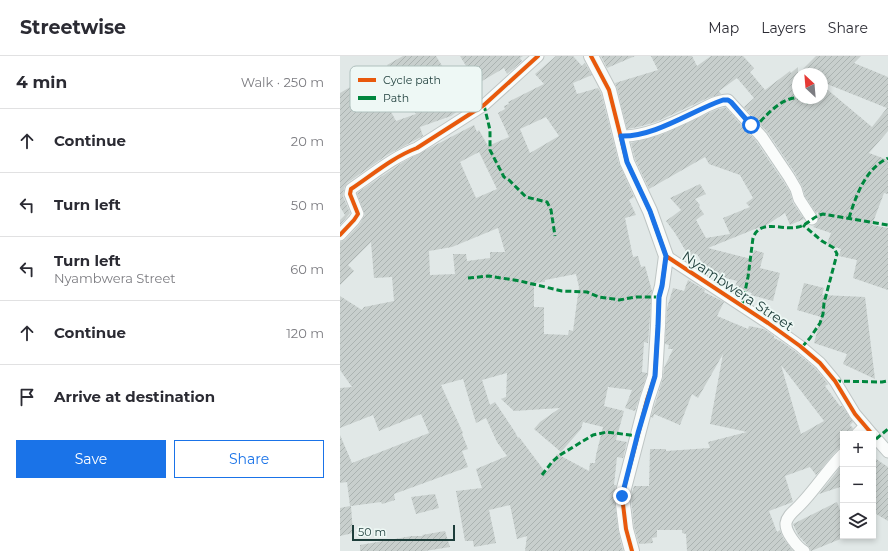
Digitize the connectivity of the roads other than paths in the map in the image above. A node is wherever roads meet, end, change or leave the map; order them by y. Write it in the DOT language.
graph roads {
  1 [pos="538,56"];
  2 [pos="591,56"];
  3 [pos="482,106"];
  4 [pos="473,112"];
  5 [pos="621,136"];
  6 [pos="812,219"];
  7 [pos="340,235"];
  8 [pos="666,256"];
  9 [pos="866,431"];
  10 [pos="876,441"];
  11 [pos="888,452"];
  12 [pos="840,458"];
  13 [pos="632,551"];
  14 [pos="804,551"];
  1 -- 3 [label="street"];
  2 -- 5 [label="street, Nyambwera Street"];
  4 -- 7 [label="street"];
  5 -- 6 [label="street"];
  5 -- 8 [label="street, Nyambwera Street"];
  8 -- 9 [label="street, Nyambwera Street"];
  8 -- 13 [label="street"];
  10 -- 11 [label="street, Nyambwera Street"];
  12 -- 14 [label="street"];
}
